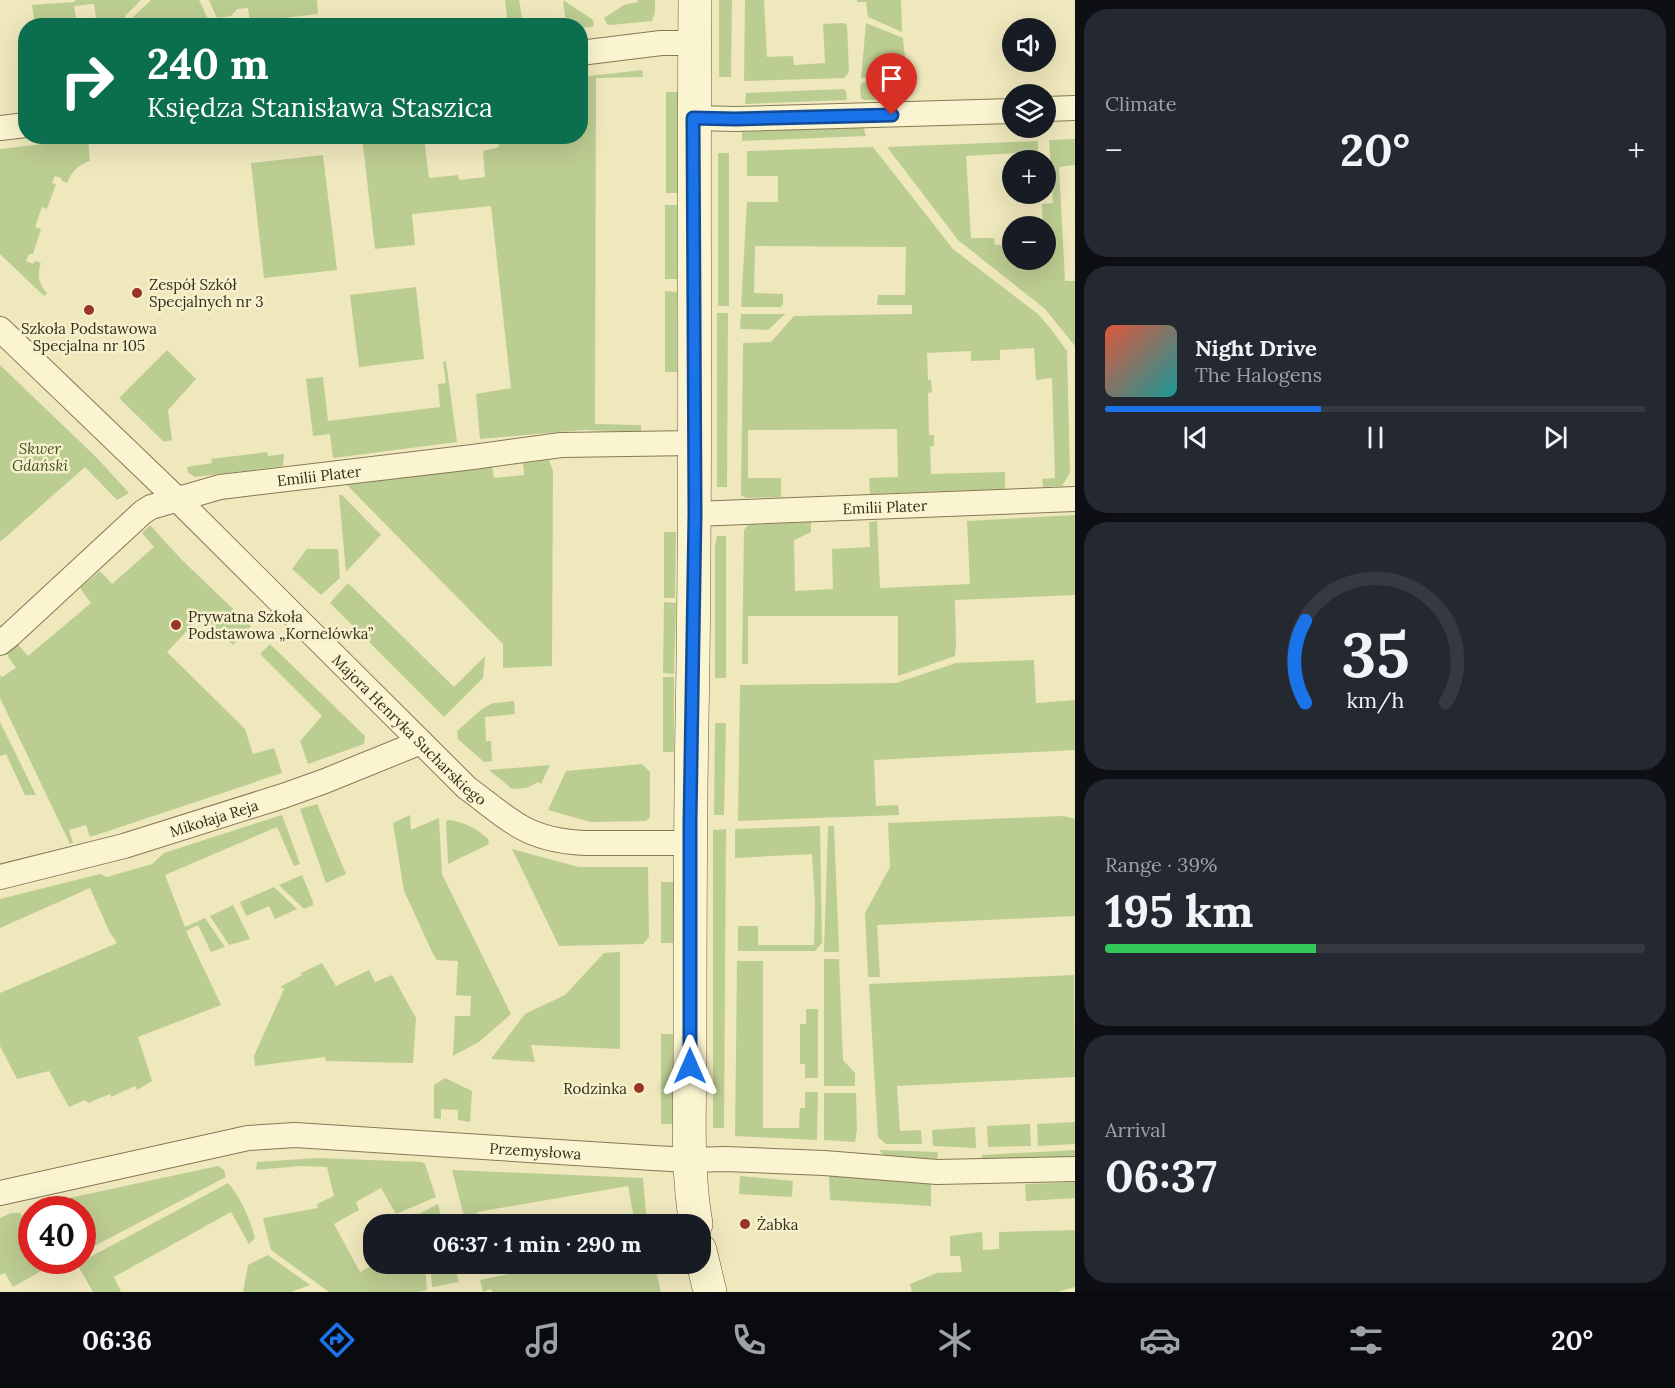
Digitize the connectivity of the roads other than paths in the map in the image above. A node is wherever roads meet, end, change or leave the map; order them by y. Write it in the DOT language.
graph roads {
  1 [pos="695,0"];
  2 [pos="694,43"];
  3 [pos="588,52"];
  4 [pos="1075,108"];
  5 [pos="1056,109"];
  6 [pos="1002,111"];
  7 [pos="693,118"];
  8 [pos="18,126"];
  9 [pos="0,128"];
  10 [pos="0,329"];
  11 [pos="694,443"];
  12 [pos="177,499"];
  13 [pos="1075,499"];
  14 [pos="695,514"];
  15 [pos="0,643"];
  16 [pos="421,742"];
  17 [pos="690,843"];
  18 [pos="0,877"];
  19 [pos="690,1160"];
  20 [pos="1075,1169"];
  21 [pos="0,1193"];
  22 [pos="694,1214"];
  23 [pos="706,1274"];
  24 [pos="710,1292"];
  1 -- 2 [label="street"];
  2 -- 3 [label="street"];
  2 -- 7 [label="street"];
  4 -- 5 [label="street"];
  6 -- 7 [label="street"];
  7 -- 11 [label="street"];
  8 -- 9 [label="street"];
  10 -- 12 [label="street, Majora Henryka Sucharskiego"];
  11 -- 12 [label="street, Emilii Plater"];
  11 -- 14 [label="street"];
  12 -- 15 [label="street, Emilii Plater"];
  12 -- 16 [label="street, Majora Henryka Sucharskiego"];
  13 -- 14 [label="street, Emilii Plater"];
  14 -- 17 [label="street"];
  16 -- 17 [label="street, Majora Henryka Sucharskiego"];
  16 -- 18 [label="street, Mikołaja Reja"];
  17 -- 19 [label="street"];
  19 -- 20 [label="street, Przemysłowa"];
  19 -- 21 [label="street, Przemysłowa"];
  19 -- 22 [label="street"];
  23 -- 24 [label="street"];
}
